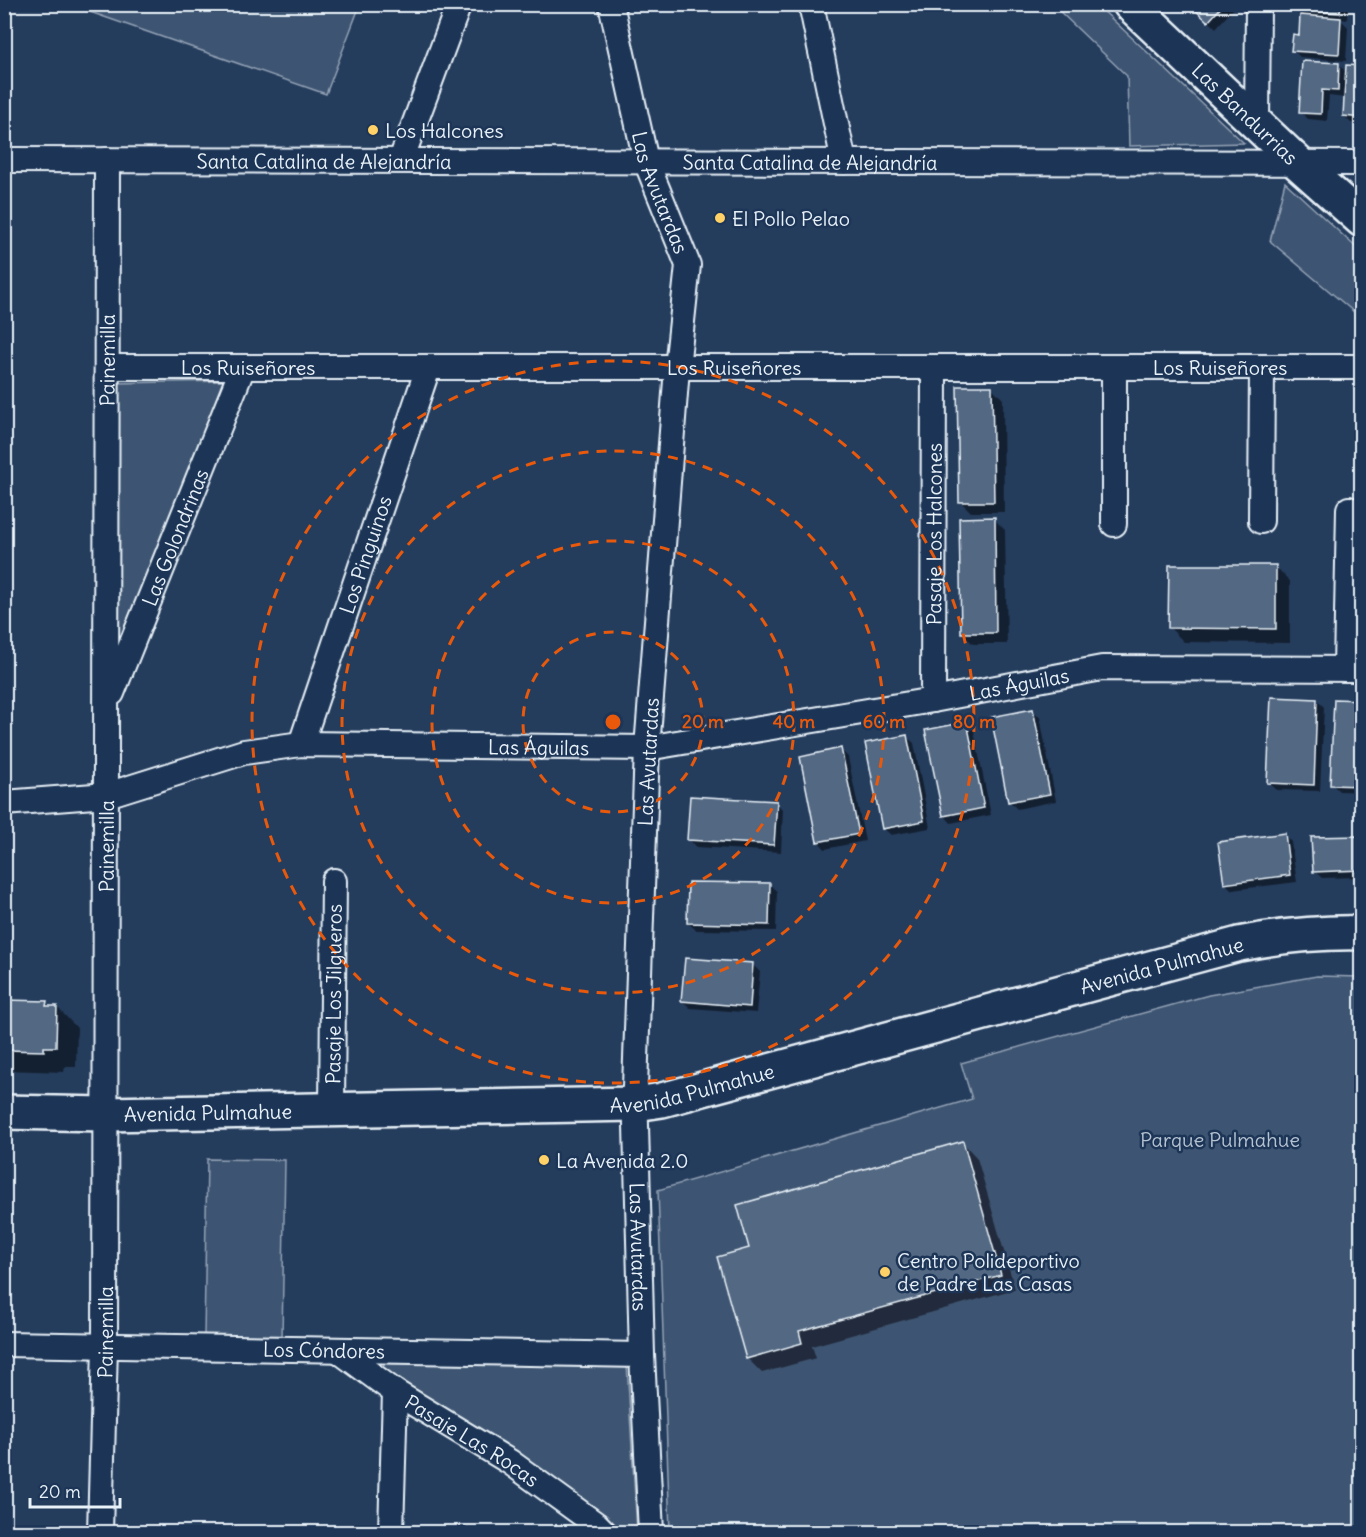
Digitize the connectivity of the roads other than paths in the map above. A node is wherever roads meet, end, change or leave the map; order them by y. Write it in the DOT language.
graph roads {
  1 [pos="459,4"];
  2 [pos="611,4"];
  3 [pos="811,4"];
  4 [pos="1130,4"];
  5 [pos="1258,4"];
  6 [pos="1257,124"];
  7 [pos="4,160"];
  8 [pos="107,160"];
  9 [pos="401,160"];
  10 [pos="646,161"];
  11 [pos="844,162"];
  12 [pos="1298,163"];
  13 [pos="1362,163"];
  14 [pos="1362,220"];
  15 [pos="107,367"];
  16 [pos="243,367"];
  17 [pos="934,367"];
  18 [pos="1114,367"];
  19 [pos="1362,367"];
  20 [pos="428,368"];
  21 [pos="676,368"];
  22 [pos="1262,368"];
  23 [pos="1349,509"];
  24 [pos="1261,521"];
  25 [pos="1114,524"];
  26 [pos="1354,669"];
  27 [pos="933,700"];
  28 [pos="106,706"];
  29 [pos="301,744"];
  30 [pos="647,748"];
  31 [pos="106,795"];
  32 [pos="4,803"];
  33 [pos="334,881"];
  34 [pos="1362,933"];
  35 [pos="636,1104"];
  36 [pos="332,1108"];
  37 [pos="4,1112"];
  38 [pos="105,1114"];
  39 [pos="4,1344"];
  40 [pos="105,1346"];
  41 [pos="338,1350"];
  42 [pos="642,1355"];
  43 [pos="395,1392"];
  44 [pos="100,1533"];
  45 [pos="391,1533"];
  46 [pos="604,1533"];
  47 [pos="651,1533"];
  1 -- 9 [label="street"];
  2 -- 10 [label="street, Las Avutardas"];
  3 -- 11 [label="street"];
  4 -- 6 [label="street, Las Bandurrias"];
  5 -- 6 [label="street"];
  6 -- 12 [label="street, Las Bandurrias"];
  7 -- 8 [label="street, Santa Catalina de Alejandría"];
  8 -- 9 [label="street, Santa Catalina de Alejandría"];
  8 -- 15 [label="street, Painemilla"];
  9 -- 10 [label="street, Santa Catalina de Alejandría"];
  10 -- 11 [label="street, Santa Catalina de Alejandría"];
  10 -- 21 [label="street, Las Avutardas"];
  11 -- 12 [label="street, Santa Catalina de Alejandría"];
  12 -- 13 [label="street, Santa Catalina de Alejandría"];
  12 -- 14 [label="street, Las Bandurrias"];
  15 -- 16 [label="street, Los Ruiseñores"];
  15 -- 28 [label="street, Painemilla"];
  16 -- 20 [label="street, Los Ruiseñores"];
  16 -- 28 [label="street, Las Golondrinas"];
  17 -- 18 [label="street, Los Ruiseñores"];
  17 -- 21 [label="street, Los Ruiseñores"];
  17 -- 27 [label="street, Pasaje Los Halcones"];
  18 -- 22 [label="street, Los Ruiseñores"];
  18 -- 25 [label="street"];
  19 -- 22 [label="street, Los Ruiseñores"];
  20 -- 21 [label="street, Los Ruiseñores"];
  20 -- 29 [label="street, Los Pinguinos"];
  21 -- 30 [label="street, Las Avutardas"];
  22 -- 24 [label="street"];
  23 -- 26 [label="street"];
  26 -- 27 [label="street, Las Águilas"];
  27 -- 30 [label="street, Las Águilas"];
  28 -- 31 [label="street, Painemilla"];
  29 -- 30 [label="street, Las Águilas"];
  29 -- 31 [label="street, Las Águilas"];
  30 -- 35 [label="street, Las Avutardas"];
  31 -- 32 [label="street, Las Águilas"];
  31 -- 38 [label="street, Painemilla"];
  33 -- 36 [label="street, Pasaje Los Jilgueros"];
  34 -- 35 [label="street, Avenida Pulmahue"];
  35 -- 36 [label="street, Avenida Pulmahue"];
  35 -- 42 [label="street, Las Avutardas"];
  36 -- 38 [label="street, Avenida Pulmahue"];
  37 -- 38 [label="street, Avenida Pulmahue"];
  38 -- 40 [label="street, Painemilla"];
  39 -- 40 [label="street, Los Cóndores"];
  40 -- 41 [label="street, Los Cóndores"];
  40 -- 44 [label="street, Painemilla"];
  41 -- 42 [label="street, Los Cóndores"];
  41 -- 43 [label="street, Pasaje Las Rocas"];
  42 -- 47 [label="street, Las Avutardas"];
  43 -- 45 [label="street"];
  43 -- 46 [label="street, Pasaje Las Rocas"];
}
